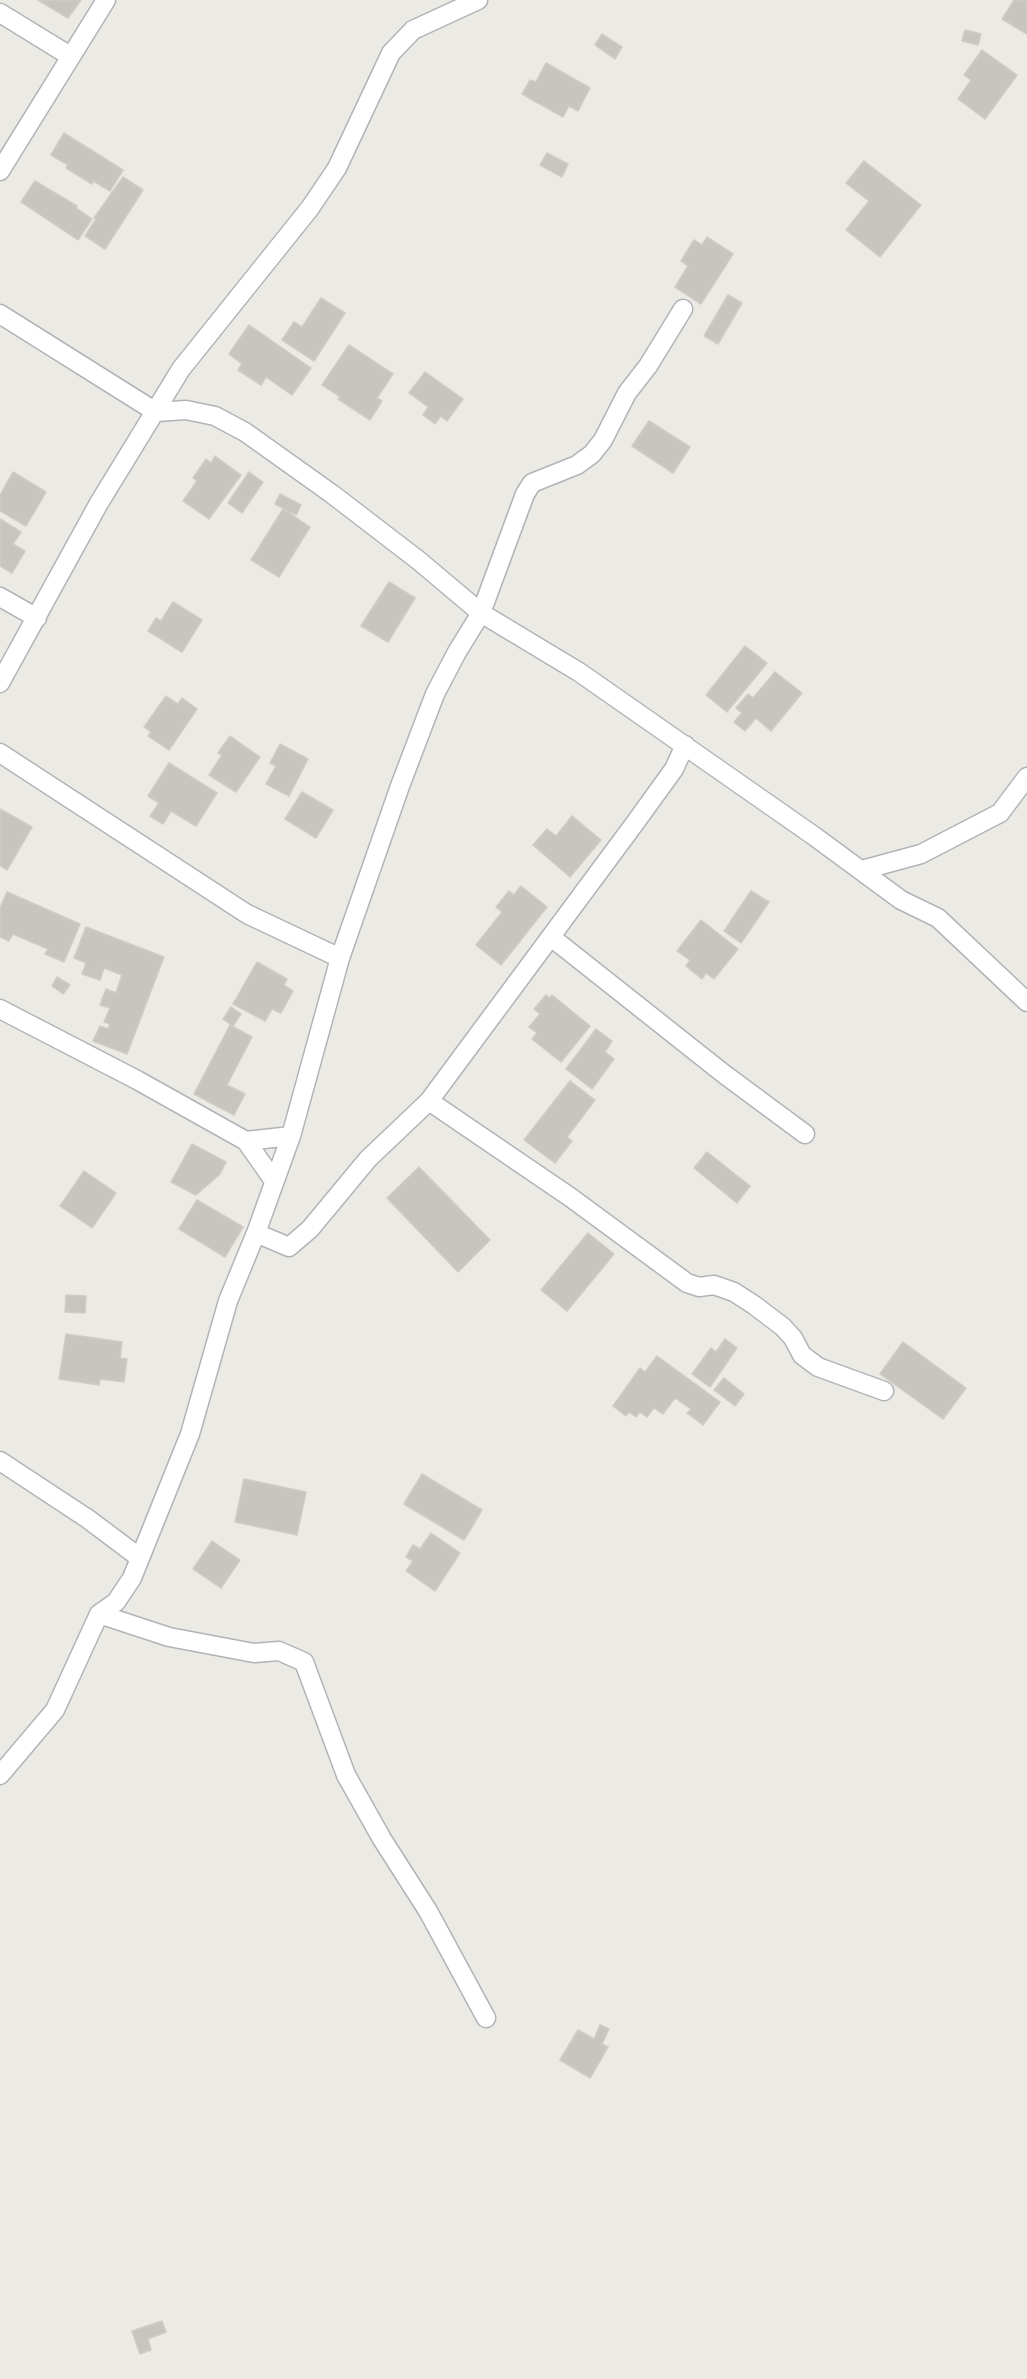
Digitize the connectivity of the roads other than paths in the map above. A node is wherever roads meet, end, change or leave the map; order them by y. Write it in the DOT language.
graph roads {
  1 [pos="106,0"];
  2 [pos="478,0"];
  3 [pos="0,13"];
  4 [pos="70,56"];
  5 [pos="0,171"];
  6 [pos="683,309"];
  7 [pos="0,314"];
  8 [pos="156,412"];
  9 [pos="0,597"];
  10 [pos="481,612"];
  11 [pos="38,618"];
  12 [pos="0,683"];
  13 [pos="685,745"];
  14 [pos="0,753"];
  15 [pos="1027,777"];
  16 [pos="862,870"];
  17 [pos="551,937"];
  18 [pos="340,958"];
  19 [pos="1027,1002"];
  20 [pos="0,1009"];
  21 [pos="429,1101"];
  22 [pos="805,1134"];
  23 [pos="291,1136"];
  24 [pos="246,1141"];
  25 [pos="274,1181"];
  26 [pos="256,1233"];
  27 [pos="884,1391"];
  28 [pos="0,1461"];
  29 [pos="140,1558"];
  30 [pos="99,1614"];
  31 [pos="0,1775"];
  32 [pos="486,2018"];
  1 -- 4 [label="street"];
  2 -- 8 [label="street"];
  3 -- 4 [label="street"];
  4 -- 5 [label="street"];
  6 -- 10 [label="street"];
  7 -- 8 [label="street"];
  8 -- 10 [label="street"];
  8 -- 11 [label="street"];
  9 -- 11 [label="street"];
  10 -- 13 [label="street"];
  10 -- 18 [label="street"];
  11 -- 12 [label="street"];
  13 -- 16 [label="street"];
  13 -- 17 [label="street"];
  14 -- 18 [label="street"];
  15 -- 16 [label="street"];
  16 -- 19 [label="street"];
  17 -- 21 [label="street"];
  17 -- 22 [label="street"];
  18 -- 23 [label="street"];
  20 -- 24 [label="street"];
  21 -- 26 [label="street"];
  21 -- 27 [label="street"];
  23 -- 24 [label="street"];
  23 -- 25 [label="street"];
  24 -- 25 [label="street"];
  25 -- 26 [label="street"];
  26 -- 29 [label="street"];
  28 -- 29 [label="street"];
  29 -- 30 [label="street"];
  30 -- 31 [label="street"];
  30 -- 32 [label="street"];
}
